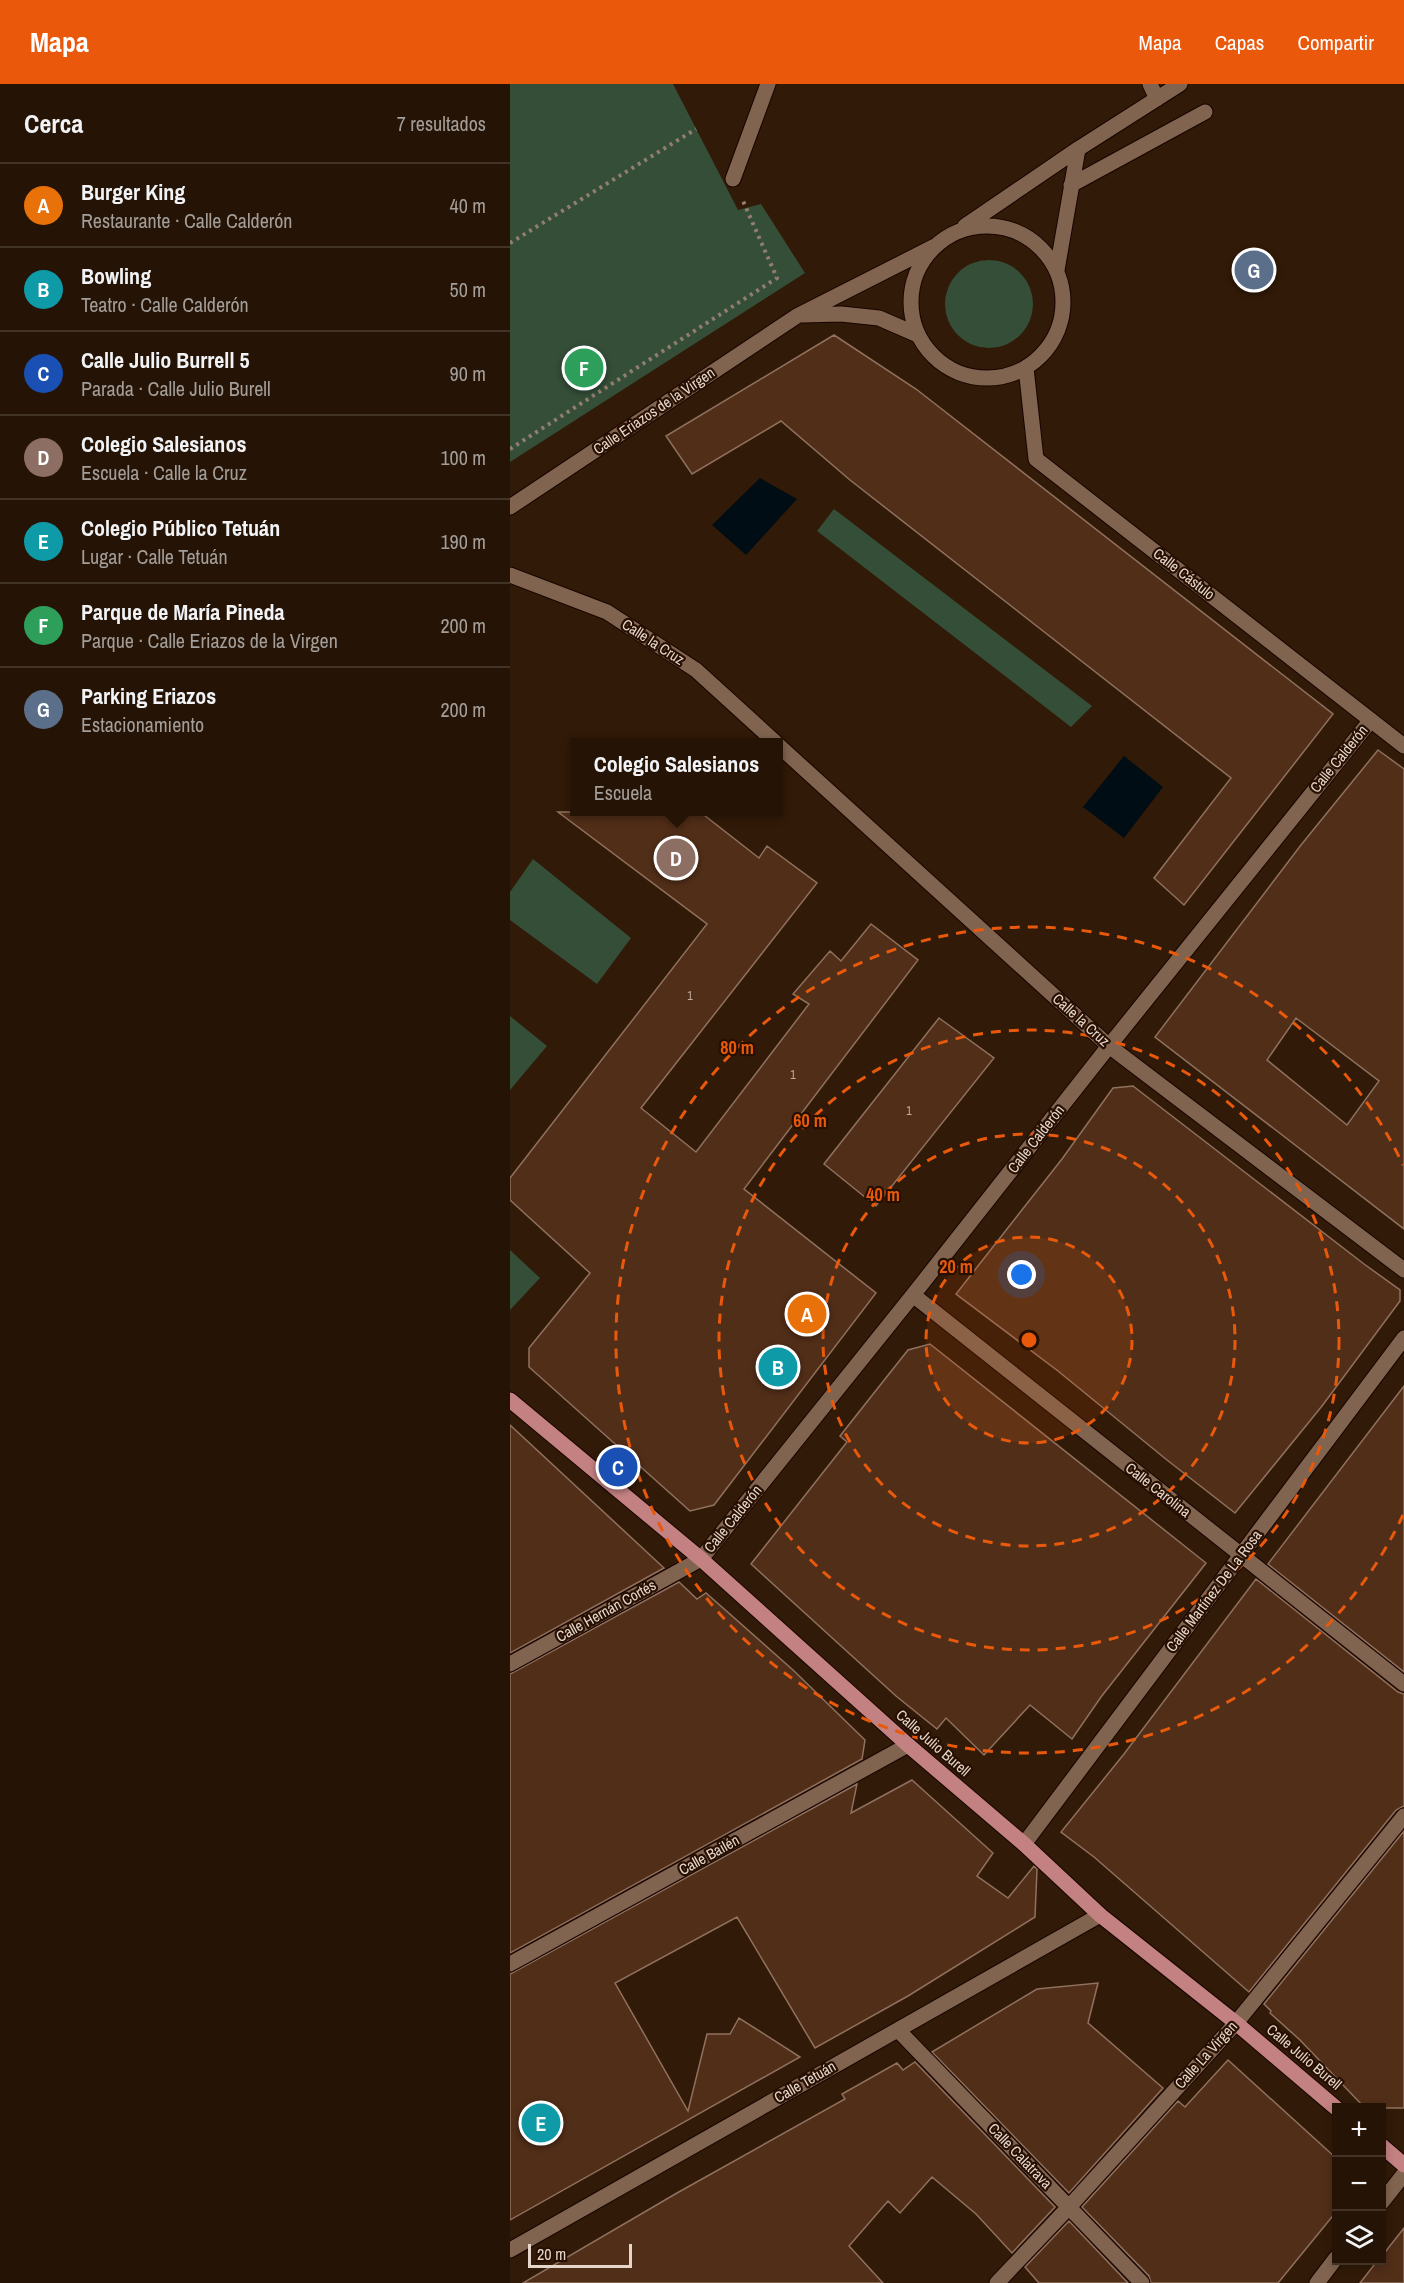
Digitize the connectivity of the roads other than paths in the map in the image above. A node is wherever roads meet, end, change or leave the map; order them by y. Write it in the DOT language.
graph roads {
  1 [pos="768,84"];
  2 [pos="1150,84"];
  3 [pos="1180,84"];
  4 [pos="1157,99"];
  5 [pos="1205,112"];
  6 [pos="1078,149"];
  7 [pos="733,179"];
  8 [pos="1071,185"];
  9 [pos="957,232"];
  10 [pos="935,246"];
  11 [pos="1057,270"];
  12 [pos="798,316"];
  13 [pos="918,335"];
  14 [pos="1026,368"];
  15 [pos="510,507"];
  16 [pos="510,575"];
  17 [pos="1371,720"];
  18 [pos="770,738"];
  19 [pos="1404,746"];
  20 [pos="783,749"];
  21 [pos="1108,1046"];
  22 [pos="1404,1270"];
  23 [pos="912,1296"];
  24 [pos="1404,1338"];
  25 [pos="510,1400"];
  26 [pos="1241,1556"];
  27 [pos="702,1558"];
  28 [pos="510,1664"];
  29 [pos="1404,1684"];
  30 [pos="908,1745"];
  31 [pos="1404,1816"];
  32 [pos="1024,1844"];
  33 [pos="1100,1915"];
  34 [pos="510,1964"];
  35 [pos="1236,2023"];
  36 [pos="898,2030"];
  37 [pos="1332,2105"];
  38 [pos="1386,2149"];
  39 [pos="1404,2165"];
  40 [pos="1404,2174"];
  41 [pos="1386,2197"];
  42 [pos="1069,2207"];
  43 [pos="510,2250"];
  44 [pos="1332,2263"];
  45 [pos="997,2283"];
  46 [pos="1142,2283"];
  47 [pos="1317,2283"];
  1 -- 7 [label="street"];
  2 -- 4 [label="street"];
  3 -- 4 [label="street"];
  4 -- 6 [label="street"];
  5 -- 8 [label="street"];
  6 -- 8 [label="street"];
  6 -- 9 [label="street"];
  8 -- 11 [label="street"];
  9 -- 10 [label="street"];
  9 -- 11 [label="street"];
  10 -- 12 [label="street, Calle Eriazos de la Virgen"];
  10 -- 13 [label="street"];
  11 -- 14 [label="street"];
  12 -- 13 [label="street"];
  12 -- 15 [label="street, Calle Eriazos de la Virgen"];
  13 -- 14 [label="street"];
  14 -- 17 [label="street, Calle Cástulo"];
  16 -- 18 [label="street, Calle la Cruz"];
  17 -- 19 [label="street, Calle Cástulo"];
  17 -- 21 [label="street, Calle Calderón"];
  20 -- 21 [label="street, Calle la Cruz"];
  21 -- 22 [label="street, Calle la Cruz"];
  21 -- 23 [label="street, Calle Calderón"];
  23 -- 26 [label="street, Calle Carolina"];
  23 -- 27 [label="street, Calle Calderón"];
  24 -- 26 [label="street, Calle Martínez De La Rosa"];
  25 -- 27 [label="main road, Calle Julio Burell"];
  26 -- 29 [label="street, Calle Carolina"];
  26 -- 32 [label="street, Calle Martínez De La Rosa"];
  27 -- 28 [label="street, Calle Hernán Cortés"];
  27 -- 30 [label="main road, Calle Julio Burell"];
  30 -- 32 [label="main road, Calle Julio Burell"];
  30 -- 34 [label="street, Calle Bailén"];
  31 -- 35 [label="street, Calle La Virgen"];
  32 -- 33 [label="main road, Calle Julio Burell"];
  33 -- 35 [label="main road, Calle Julio Burell"];
  33 -- 36 [label="street, Calle Tetuán"];
  35 -- 37 [label="main road, Calle Julio Burell"];
  35 -- 42 [label="street, Calle La Virgen"];
  36 -- 42 [label="street, Calle Calatrava"];
  36 -- 43 [label="street, Calle Tetuán"];
  38 -- 39 [label="main road"];
  40 -- 41 [label="street"];
  42 -- 45 [label="street, Calle La Virgen"];
  42 -- 46 [label="street, Calle Calatrava"];
  44 -- 47 [label="street"];
}
